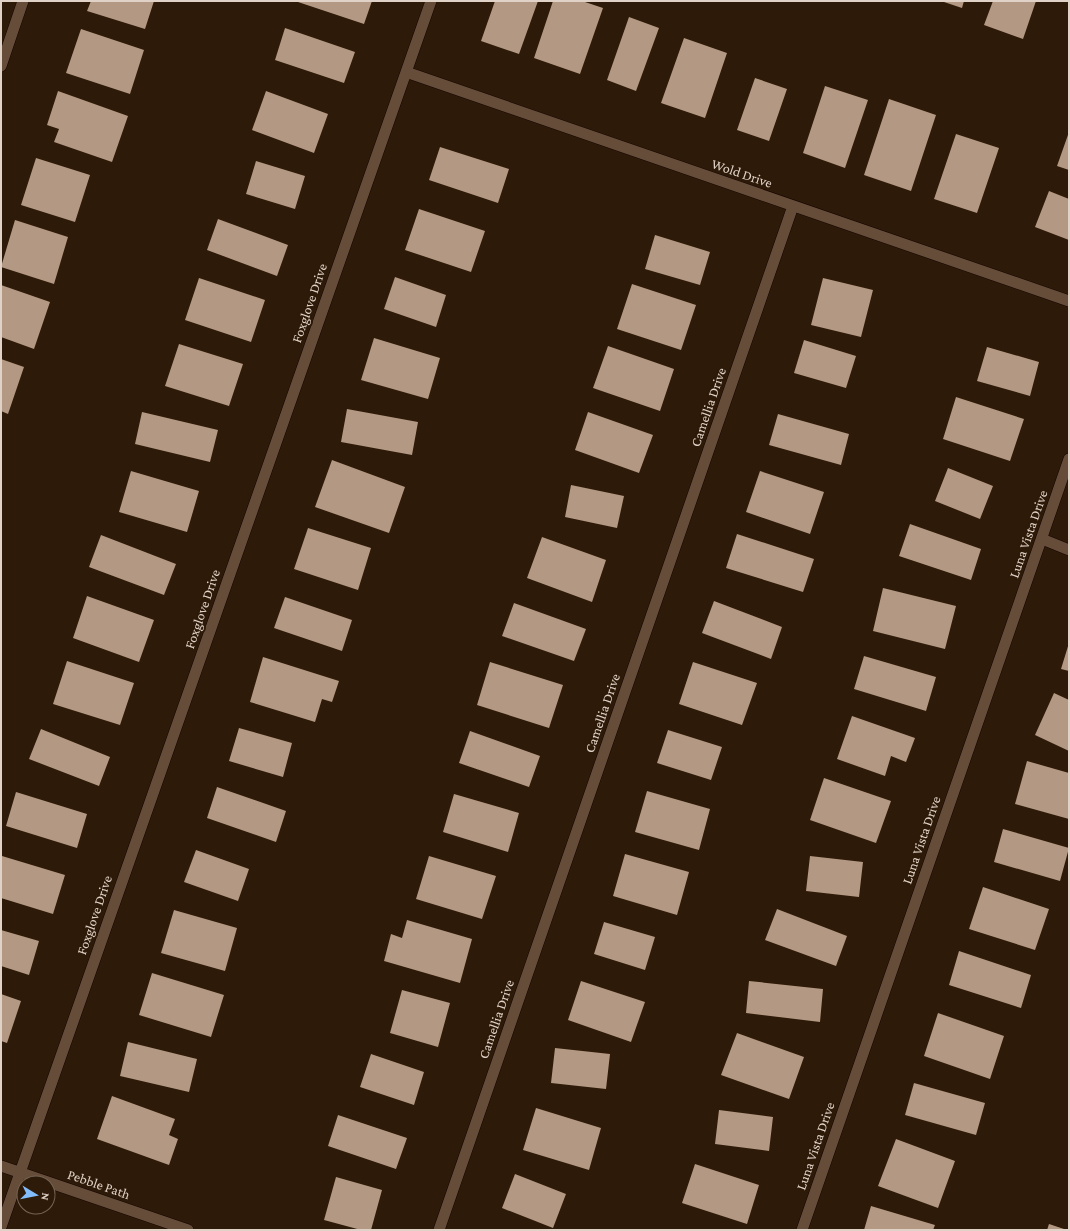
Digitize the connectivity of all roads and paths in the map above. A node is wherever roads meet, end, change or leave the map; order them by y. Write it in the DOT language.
graph roads {
  1 [pos="23,1"];
  2 [pos="431,1"];
  3 [pos="1,66"];
  4 [pos="406,72"];
  5 [pos="793,206"];
  6 [pos="1069,301"];
  7 [pos="1069,459"];
  8 [pos="1042,539"];
  9 [pos="1069,550"];
  10 [pos="1,1166"];
  11 [pos="20,1172"];
  12 [pos="1,1227"];
  13 [pos="188,1230"];
  14 [pos="439,1230"];
  15 [pos="802,1230"];
  1 -- 3 [label="street"];
  2 -- 4 [label="street, Foxglove Drive"];
  4 -- 5 [label="street, Wold Drive"];
  4 -- 11 [label="street, Foxglove Drive"];
  5 -- 6 [label="street, Wold Drive"];
  5 -- 14 [label="street, Camellia Drive"];
  7 -- 8 [label="street, Luna Vista Drive"];
  8 -- 9 [label="street"];
  8 -- 15 [label="street, Luna Vista Drive"];
  10 -- 11 [label="street, Pebble Path"];
  11 -- 12 [label="street, Foxglove Drive"];
  11 -- 13 [label="street, Pebble Path"];
}
